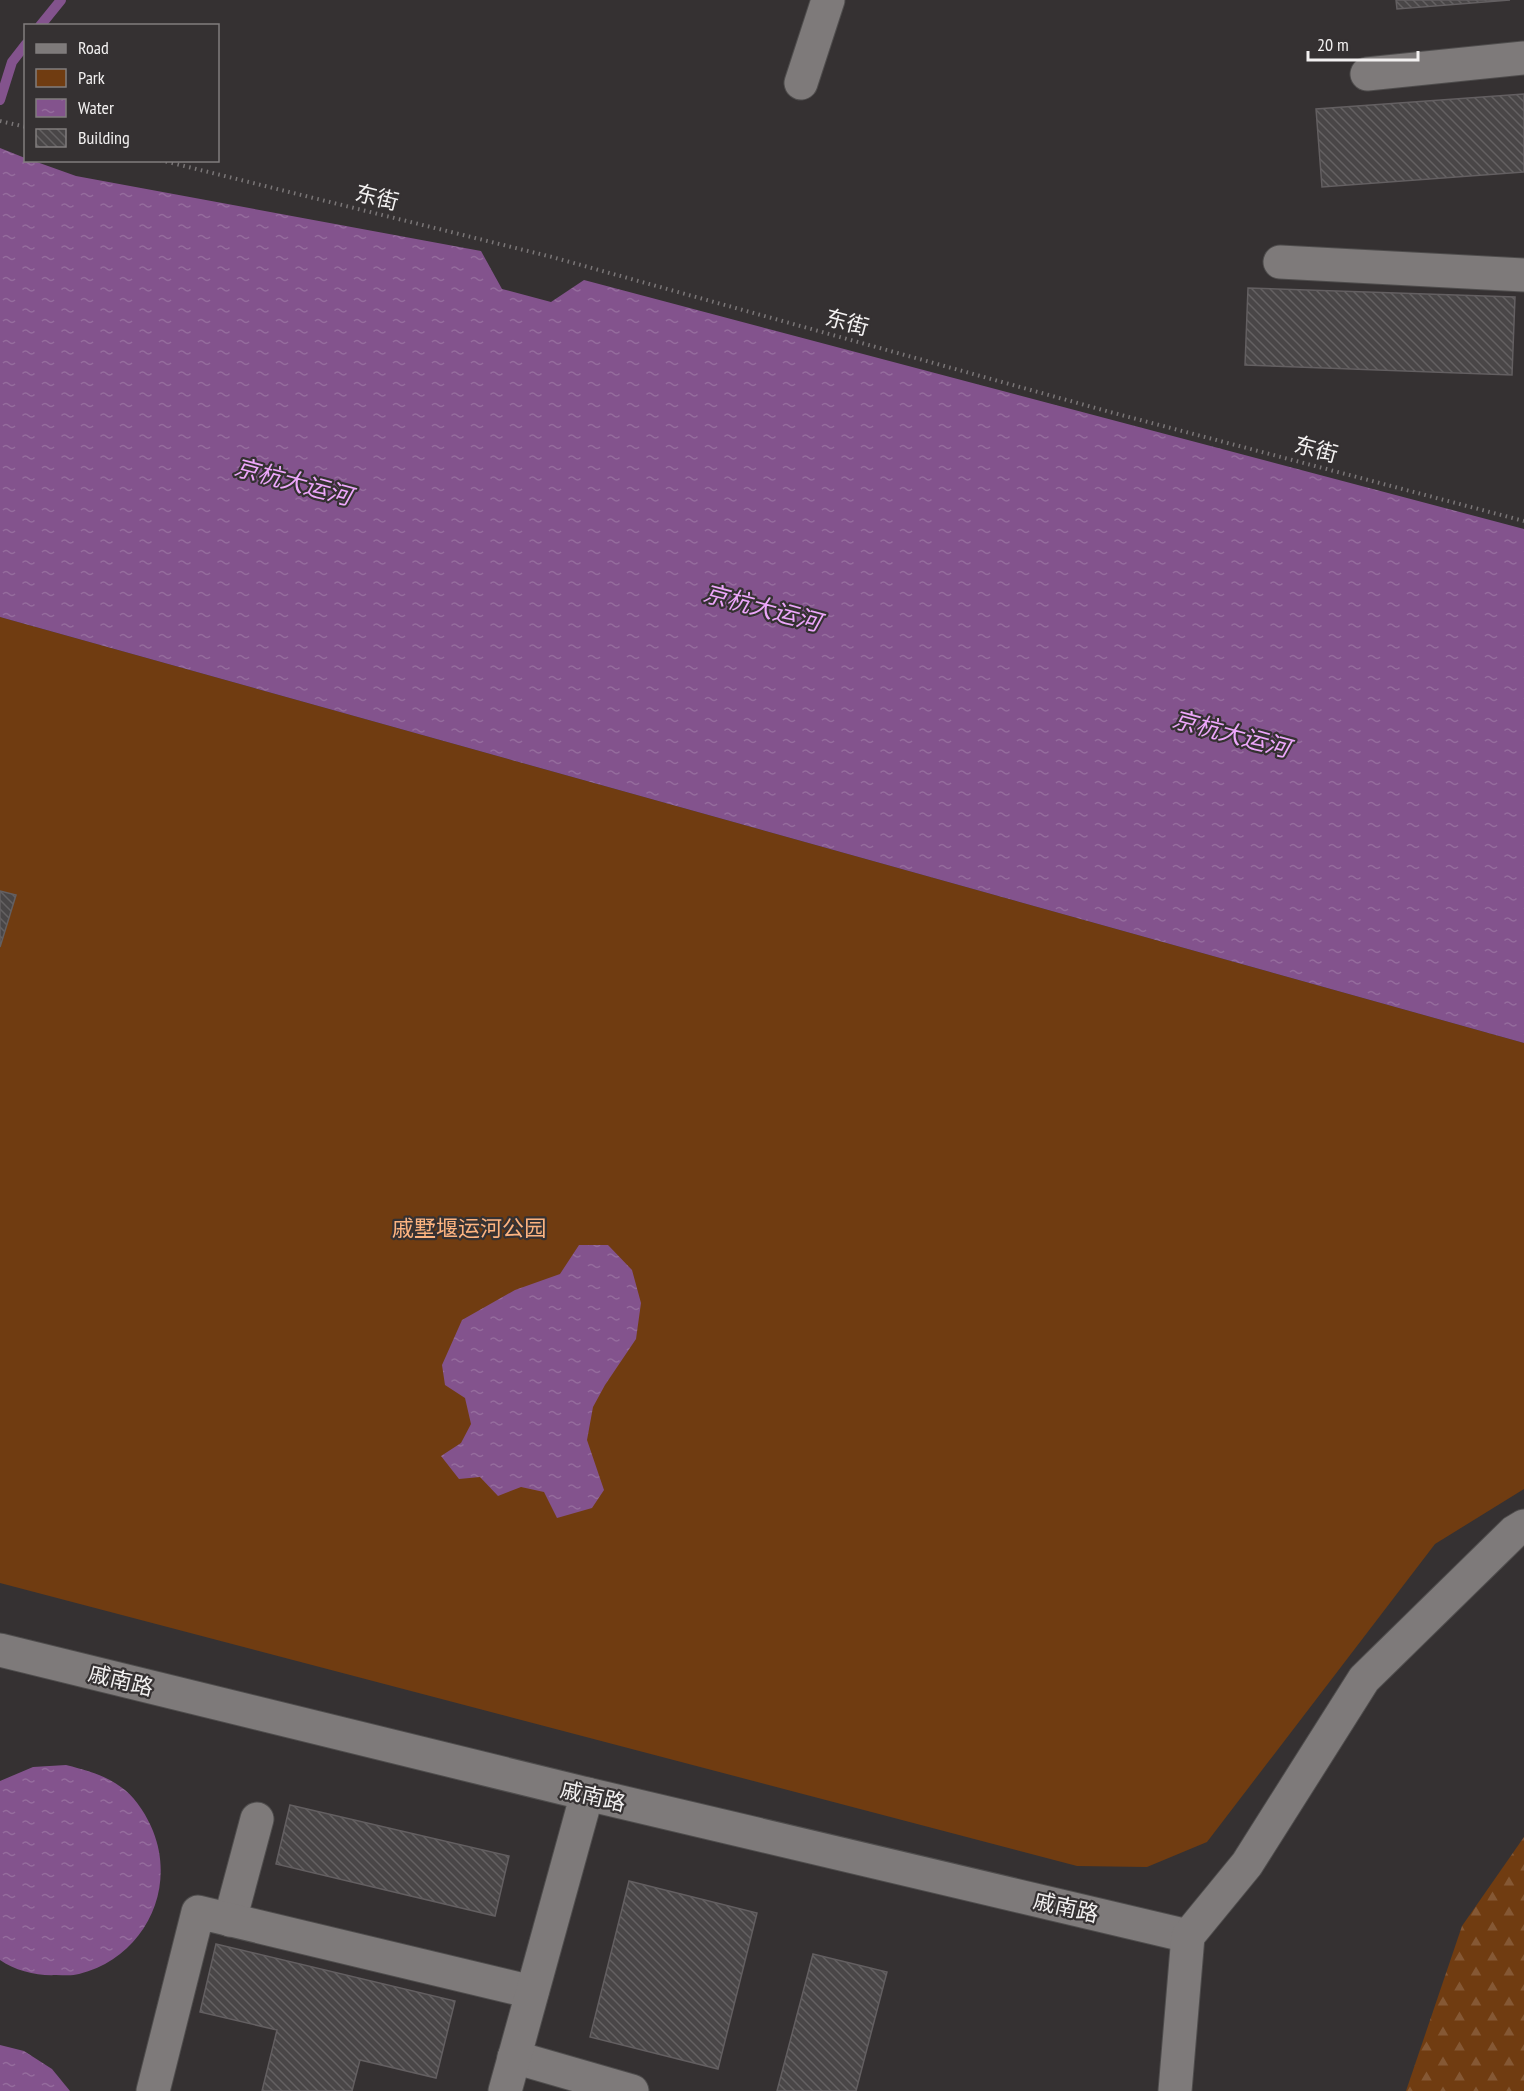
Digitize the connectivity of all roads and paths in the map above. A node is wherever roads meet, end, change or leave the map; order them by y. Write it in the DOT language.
graph roads {
  1 [pos="828,0"];
  2 [pos="1524,58"];
  3 [pos="1367,74"];
  4 [pos="801,83"];
  5 [pos="0,121"];
  6 [pos="24,127"];
  7 [pos="168,162"];
  8 [pos="1280,262"];
  9 [pos="1524,275"];
  10 [pos="1524,521"];
  11 [pos="1524,1526"];
  12 [pos="0,1650"];
  13 [pos="587,1794"];
  14 [pos="257,1819"];
  15 [pos="230,1920"];
  16 [pos="1188,1936"];
  17 [pos="532,1992"];
  18 [pos="514,2057"];
  19 [pos="153,2091"];
  20 [pos="505,2091"];
  21 [pos="632,2091"];
  22 [pos="1175,2091"];
  1 -- 4 [label="street"];
  2 -- 3 [label="street"];
  5 -- 6 [label="path"];
  7 -- 10 [label="path, 东街"];
  8 -- 9 [label="street"];
  11 -- 16 [label="street"];
  12 -- 13 [label="street, 戚南路"];
  13 -- 16 [label="street, 戚南路"];
  13 -- 17 [label="street"];
  14 -- 15 [label="street"];
  15 -- 17 [label="street"];
  15 -- 19 [label="street"];
  16 -- 22 [label="street"];
  17 -- 18 [label="street"];
  18 -- 20 [label="street"];
  18 -- 21 [label="street"];
}
